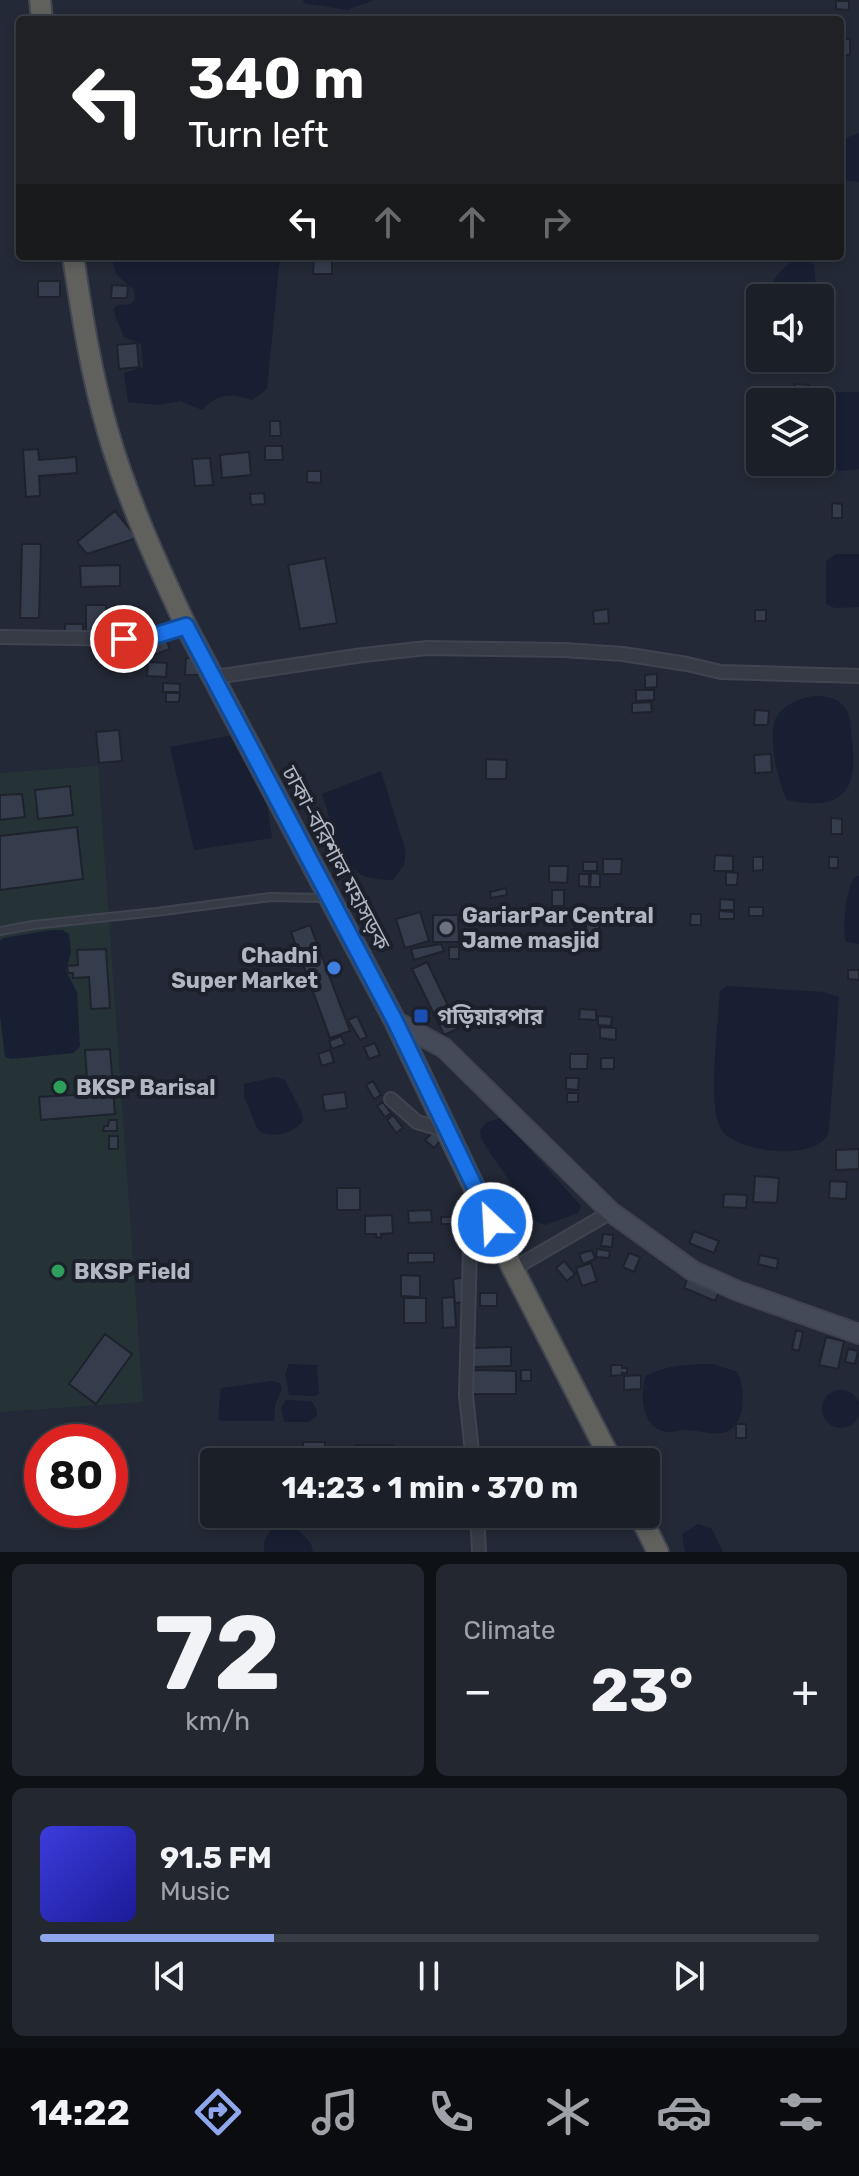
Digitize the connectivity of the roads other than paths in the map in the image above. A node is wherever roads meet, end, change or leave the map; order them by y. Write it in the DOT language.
graph roads {
  1 [pos="74,260"];
  2 [pos="186,626"];
  3 [pos="0,637"];
  4 [pos="859,676"];
  5 [pos="215,677"];
  6 [pos="330,898"];
  7 [pos="0,931"];
  8 [pos="395,1021"];
  9 [pos="391,1099"];
  10 [pos="448,1131"];
  11 [pos="481,1200"];
  12 [pos="611,1212"];
  13 [pos="513,1269"];
  14 [pos="859,1334"];
  15 [pos="472,1448"];
  16 [pos="605,1448"];
  17 [pos="478,1528"];
  18 [pos="646,1528"];
  19 [pos="479,1552"];
  20 [pos="658,1552"];
  1 -- 2 [label="highway, ঢাকা-বরিশাল মহাসড়ক"];
  2 -- 3 [label="street"];
  2 -- 5 [label="highway, ঢাকা-বরিশাল মহাসড়ক"];
  4 -- 5 [label="street"];
  5 -- 6 [label="highway, ঢাকা-বরিশাল মহাসড়ক"];
  6 -- 7 [label="lane"];
  6 -- 8 [label="highway, ঢাকা-বরিশাল মহাসড়ক"];
  8 -- 10 [label="highway, ঢাকা-বরিশাল মহাসড়ক"];
  8 -- 12 [label="main road"];
  9 -- 10 [label="street"];
  10 -- 11 [label="highway, ঢাকা-বরিশাল মহাসড়ক"];
  11 -- 13 [label="highway, ঢাকা-বরিশাল মহাসড়ক"];
  11 -- 15 [label="street"];
  12 -- 13 [label="street"];
  12 -- 14 [label="main road"];
  13 -- 16 [label="highway, ঢাকা-বরিশাল মহাসড়ক"];
  17 -- 19 [label="street"];
  18 -- 20 [label="highway"];
}
